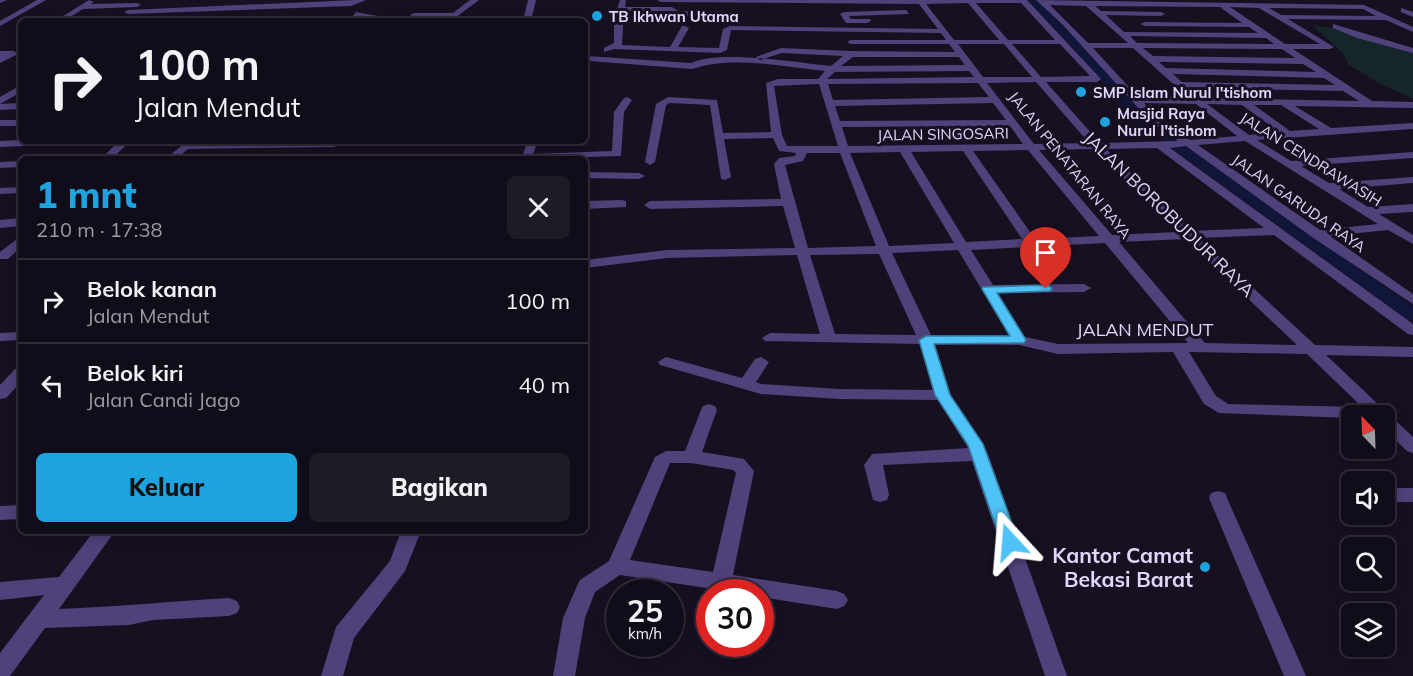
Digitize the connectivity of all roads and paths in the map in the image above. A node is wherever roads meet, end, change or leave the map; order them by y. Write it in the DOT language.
graph roads {
  1 [pos="42,0"];
  2 [pos="94,0"];
  3 [pos="206,0"];
  4 [pos="272,0"];
  5 [pos="362,0"];
  6 [pos="476,0"];
  7 [pos="532,0"];
  8 [pos="661,0"];
  9 [pos="1176,0"];
  10 [pos="1211,0"];
  11 [pos="1248,0"];
  12 [pos="1279,0"];
  13 [pos="1345,0"];
  14 [pos="725,1"];
  15 [pos="824,1"];
  16 [pos="858,1"];
  17 [pos="887,1"];
  18 [pos="921,1"];
  19 [pos="970,1"];
  20 [pos="1023,1"];
  21 [pos="1041,1"];
  22 [pos="793,2"];
  23 [pos="1087,2"];
  24 [pos="1120,2"];
  25 [pos="1152,2"];
  26 [pos="140,3"];
  27 [pos="621,4"];
  28 [pos="1184,4"];
  29 [pos="1221,5"];
  30 [pos="1258,5"];
  31 [pos="1290,6"];
  32 [pos="82,7"];
  33 [pos="264,7"];
  34 [pos="1361,7"];
  35 [pos="459,9"];
  36 [pos="195,10"];
  37 [pos="1404,10"];
  38 [pos="434,11"];
  39 [pos="929,11"];
  40 [pos="1413,12"];
  41 [pos="1101,13"];
  42 [pos="356,14"];
  43 [pos="726,14"];
  44 [pos="1166,14"];
  45 [pos="414,15"];
  46 [pos="1224,15"];
  47 [pos="1236,15"];
  48 [pos="125,16"];
  49 [pos="1278,16"];
  50 [pos="64,18"];
  51 [pos="148,18"];
  52 [pos="254,18"];
  53 [pos="373,18"];
  54 [pos="449,18"];
  55 [pos="528,18"];
  56 [pos="1390,18"];
  57 [pos="903,21"];
  58 [pos="925,21"];
  59 [pos="936,21"];
  60 [pos="0,24"];
  61 [pos="1134,24"];
  62 [pos="1250,25"];
  63 [pos="1296,26"];
  64 [pos="1336,26"];
  65 [pos="686,28"];
  66 [pos="763,29"];
  67 [pos="1123,29"];
  68 [pos="1410,29"];
  69 [pos="793,30"];
  70 [pos="944,30"];
  71 [pos="1267,36"];
  72 [pos="1005,41"];
  73 [pos="851,42"];
  74 [pos="1063,42"];
  75 [pos="953,43"];
  76 [pos="1084,45"];
  77 [pos="1136,46"];
  78 [pos="614,47"];
  79 [pos="1287,48"];
  80 [pos="672,50"];
  81 [pos="1413,51"];
  82 [pos="851,54"];
  83 [pos="963,56"];
  84 [pos="588,59"];
  85 [pos="588,59"];
  86 [pos="1152,59"];
  87 [pos="757,61"];
  88 [pos="1305,61"];
  89 [pos="972,68"];
  90 [pos="832,69"];
  91 [pos="1164,70"];
  92 [pos="1326,75"];
  93 [pos="1039,79"];
  94 [pos="824,82"];
  95 [pos="983,82"];
  96 [pos="1180,85"];
  97 [pos="1346,88"];
  98 [pos="18,90"];
  99 [pos="627,100"];
  100 [pos="996,100"];
  101 [pos="1136,100"];
  102 [pos="0,101"];
  103 [pos="1197,101"];
  104 [pos="1244,102"];
  105 [pos="1284,103"];
  106 [pos="829,104"];
  107 [pos="1325,104"];
  108 [pos="1413,105"];
  109 [pos="18,106"];
  110 [pos="1372,106"];
  111 [pos="0,107"];
  112 [pos="0,123"];
  113 [pos="18,123"];
  114 [pos="1012,123"];
  115 [pos="836,124"];
  116 [pos="1412,127"];
  117 [pos="1365,129"];
  118 [pos="1329,131"];
  119 [pos="777,135"];
  120 [pos="1289,135"];
  121 [pos="718,136"];
  122 [pos="1248,139"];
  123 [pos="18,143"];
  124 [pos="0,144"];
  125 [pos="122,144"];
  126 [pos="259,144"];
  127 [pos="1182,144"];
  128 [pos="1162,145"];
  129 [pos="1098,147"];
  130 [pos="966,148"];
  131 [pos="1032,148"];
  132 [pos="904,149"];
  133 [pos="803,150"];
  134 [pos="844,150"];
  135 [pos="1413,155"];
  136 [pos="109,156"];
  137 [pos="174,156"];
  138 [pos="572,156"];
  139 [pos="650,162"];
  140 [pos="18,164"];
  141 [pos="1290,164"];
  142 [pos="0,165"];
  143 [pos="588,176"];
  144 [pos="639,176"];
  145 [pos="725,177"];
  146 [pos="1413,180"];
  147 [pos="1327,187"];
  148 [pos="18,190"];
  149 [pos="0,191"];
  150 [pos="787,202"];
  151 [pos="621,204"];
  152 [pos="588,205"];
  153 [pos="650,205"];
  154 [pos="1413,207"];
  155 [pos="1367,211"];
  156 [pos="18,222"];
  157 [pos="0,224"];
  158 [pos="1391,226"];
  159 [pos="1274,231"];
  160 [pos="1316,234"];
  161 [pos="1188,235"];
  162 [pos="1110,240"];
  163 [pos="1413,240"];
  164 [pos="1031,243"];
  165 [pos="961,246"];
  166 [pos="884,250"];
  167 [pos="803,253"];
  168 [pos="588,264"];
  169 [pos="1084,288"];
  170 [pos="988,289"];
  171 [pos="1413,300"];
  172 [pos="1413,332"];
  173 [pos="770,338"];
  174 [pos="829,339"];
  175 [pos="926,340"];
  176 [pos="1019,340"];
  177 [pos="1178,346"];
  178 [pos="1200,347"];
  179 [pos="1311,350"];
  180 [pos="1413,352"];
  181 [pos="666,362"];
  182 [pos="761,362"];
  183 [pos="18,376"];
  184 [pos="746,385"];
  185 [pos="0,394"];
  186 [pos="943,395"];
  187 [pos="1370,405"];
  188 [pos="709,410"];
  189 [pos="1341,414"];
  190 [pos="1395,429"];
  191 [pos="1413,447"];
  192 [pos="979,454"];
  193 [pos="691,457"];
  194 [pos="880,495"];
  195 [pos="1395,495"];
  196 [pos="1413,495"];
  197 [pos="1218,498"];
  198 [pos="18,512"];
  199 [pos="0,513"];
  200 [pos="103,534"];
  201 [pos="410,534"];
  202 [pos="617,566"];
  203 [pos="702,579"];
  204 [pos="722,579"];
  205 [pos="62,585"];
  206 [pos="774,590"];
  207 [pos="0,591"];
  208 [pos="837,600"];
  209 [pos="229,607"];
  210 [pos="38,619"];
  211 [pos="0,671"];
  212 [pos="332,676"];
  213 [pos="564,676"];
  214 [pos="1056,676"];
  215 [pos="1295,676"];
  1 -- 60 [label="street"];
  2 -- 32 [label="street"];
  3 -- 36 [label="street"];
  4 -- 33 [label="street"];
  5 -- 33 [label="street"];
  6 -- 35 [label="street"];
  7 -- 55 [label="street"];
  8 -- 14 [label="street"];
  9 -- 28 [label="street"];
  10 -- 29 [label="street"];
  11 -- 30 [label="street"];
  12 -- 31 [label="street"];
  13 -- 34 [label="street"];
  14 -- 22 [label="street"];
  14 -- 43 [label="street"];
  15 -- 16 [label="street"];
  15 -- 22 [label="street"];
  16 -- 17 [label="street"];
  17 -- 18 [label="street"];
  18 -- 19 [label="street"];
  18 -- 39 [label="street, JALAN PENATARAN RAYA"];
  19 -- 20 [label="street"];
  19 -- 72 [label="street, JALAN BOROBUDUR RAYA"];
  20 -- 74 [label="street"];
  21 -- 23 [label="street"];
  21 -- 76 [label="street, JALAN GARUDA RAYA"];
  22 -- 69 [label="street"];
  23 -- 24 [label="street"];
  23 -- 41 [label="street, JALAN CENDRAWASIH"];
  24 -- 25 [label="street"];
  25 -- 28 [label="street"];
  26 -- 32 [label="street"];
  26 -- 48 [label="street"];
  27 -- 43 [label="street"];
  27 -- 78 [label="street"];
  28 -- 29 [label="street"];
  29 -- 30 [label="street"];
  29 -- 47 [label="street"];
  30 -- 31 [label="street"];
  30 -- 49 [label="street"];
  31 -- 34 [label="street"];
  32 -- 50 [label="street"];
  33 -- 36 [label="street"];
  33 -- 52 [label="street"];
  34 -- 56 [label="street"];
  35 -- 38 [label="street"];
  35 -- 45 [label="street"];
  35 -- 54 [label="street"];
  36 -- 48 [label="street"];
  37 -- 40 [label="street"];
  39 -- 57 [label="street"];
  39 -- 59 [label="street, JALAN PENATARAN RAYA"];
  41 -- 44 [label="street"];
  41 -- 67 [label="street, JALAN CENDRAWASIH"];
  42 -- 53 [label="street"];
  43 -- 66 [label="street"];
  46 -- 47 [label="street"];
  47 -- 62 [label="street"];
  48 -- 51 [label="street"];
  49 -- 56 [label="street"];
  49 -- 63 [label="street"];
  56 -- 68 [label="street"];
  58 -- 59 [label="street"];
  59 -- 70 [label="street, JALAN PENATARAN RAYA"];
  61 -- 62 [label="street"];
  62 -- 71 [label="street"];
  63 -- 64 [label="street"];
  63 -- 79 [label="street"];
  64 -- 68 [label="street"];
  64 -- 81 [label="street"];
  65 -- 80 [label="street"];
  66 -- 69 [label="street"];
  66 -- 80 [label="street"];
  67 -- 71 [label="street"];
  67 -- 77 [label="street, JALAN CENDRAWASIH"];
  69 -- 70 [label="street"];
  70 -- 75 [label="street, JALAN PENATARAN RAYA"];
  71 -- 79 [label="street"];
  72 -- 74 [label="street"];
  72 -- 75 [label="street"];
  72 -- 93 [label="street, JALAN BOROBUDUR RAYA"];
  73 -- 75 [label="street"];
  74 -- 93 [label="street"];
  75 -- 83 [label="street, JALAN PENATARAN RAYA"];
  76 -- 77 [label="street"];
  76 -- 101 [label="street, JALAN GARUDA RAYA"];
  77 -- 79 [label="street"];
  77 -- 86 [label="street, JALAN CENDRAWASIH"];
  78 -- 80 [label="street"];
  78 -- 84 [label="street"];
  79 -- 88 [label="street"];
  82 -- 83 [label="street"];
  82 -- 87 [label="street"];
  82 -- 90 [label="street"];
  83 -- 89 [label="street, JALAN PENATARAN RAYA"];
  85 -- 87 [label="street"];
  86 -- 88 [label="street"];
  86 -- 91 [label="street, JALAN CENDRAWASIH"];
  87 -- 90 [label="street"];
  88 -- 92 [label="street"];
  89 -- 90 [label="street"];
  89 -- 95 [label="street, JALAN PENATARAN RAYA"];
  90 -- 94 [label="street"];
  91 -- 92 [label="street"];
  91 -- 96 [label="street, JALAN CENDRAWASIH"];
  92 -- 97 [label="street"];
  93 -- 95 [label="street"];
  93 -- 129 [label="street, JALAN BOROBUDUR RAYA"];
  94 -- 95 [label="street"];
  94 -- 106 [label="street"];
  94 -- 119 [label="street"];
  95 -- 100 [label="street, JALAN PENATARAN RAYA"];
  96 -- 97 [label="street"];
  96 -- 103 [label="street, JALAN CENDRAWASIH"];
  97 -- 110 [label="street"];
  98 -- 102 [label="street"];
  99 -- 138 [label="street"];
  100 -- 106 [label="street"];
  100 -- 114 [label="street, JALAN PENATARAN RAYA"];
  101 -- 103 [label="street"];
  101 -- 127 [label="street, JALAN GARUDA RAYA"];
  103 -- 104 [label="street"];
  103 -- 122 [label="street, JALAN CENDRAWASIH"];
  104 -- 105 [label="street"];
  104 -- 120 [label="street"];
  105 -- 107 [label="street"];
  105 -- 118 [label="street"];
  106 -- 115 [label="street"];
  107 -- 110 [label="street"];
  107 -- 117 [label="street"];
  108 -- 110 [label="street"];
  109 -- 111 [label="street"];
  110 -- 116 [label="street"];
  112 -- 113 [label="street"];
  114 -- 115 [label="street"];
  114 -- 131 [label="street, JALAN PENATARAN RAYA"];
  115 -- 134 [label="street"];
  116 -- 117 [label="street, JALAN SINGOSARI"];
  117 -- 118 [label="street, JALAN SINGOSARI"];
  118 -- 120 [label="street, JALAN SINGOSARI"];
  119 -- 121 [label="street"];
  119 -- 133 [label="street"];
  120 -- 122 [label="street, JALAN SINGOSARI"];
  121 -- 139 [label="street"];
  121 -- 145 [label="street"];
  122 -- 127 [label="street, JALAN SINGOSARI"];
  122 -- 141 [label="street, JALAN CENDRAWASIH"];
  123 -- 124 [label="street"];
  125 -- 136 [label="street"];
  126 -- 137 [label="street"];
  127 -- 128 [label="street, JALAN SINGOSARI"];
  127 -- 160 [label="street, JALAN GARUDA RAYA"];
  128 -- 129 [label="street, JALAN SINGOSARI"];
  128 -- 159 [label="street"];
  129 -- 131 [label="street, JALAN SINGOSARI"];
  129 -- 161 [label="street, JALAN BOROBUDUR RAYA"];
  130 -- 131 [label="street, JALAN SINGOSARI"];
  130 -- 132 [label="street, JALAN SINGOSARI"];
  130 -- 164 [label="street"];
  131 -- 162 [label="street, JALAN PENATARAN RAYA"];
  132 -- 134 [label="street, JALAN SINGOSARI"];
  132 -- 165 [label="street"];
  133 -- 134 [label="street, JALAN SINGOSARI"];
  133 -- 150 [label="street"];
  134 -- 166 [label="street"];
  135 -- 141 [label="street"];
  140 -- 142 [label="street"];
  141 -- 147 [label="street, JALAN CENDRAWASIH"];
  143 -- 144 [label="street"];
  146 -- 147 [label="street"];
  147 -- 155 [label="street, JALAN CENDRAWASIH"];
  148 -- 149 [label="street"];
  150 -- 153 [label="street"];
  150 -- 167 [label="street"];
  151 -- 152 [label="street"];
  154 -- 155 [label="street"];
  155 -- 158 [label="street, JALAN CENDRAWASIH"];
  156 -- 157 [label="street"];
  158 -- 160 [label="street"];
  158 -- 163 [label="street, JALAN CENDRAWASIH"];
  159 -- 161 [label="street"];
  159 -- 172 [label="street"];
  160 -- 171 [label="street, JALAN GARUDA RAYA"];
  161 -- 162 [label="street"];
  161 -- 179 [label="street, JALAN BOROBUDUR RAYA"];
  162 -- 164 [label="street"];
  162 -- 178 [label="street, JALAN PENATARAN RAYA"];
  164 -- 165 [label="street"];
  165 -- 166 [label="street"];
  165 -- 170 [label="street"];
  166 -- 167 [label="street"];
  166 -- 175 [label="street"];
  167 -- 168 [label="street"];
  167 -- 174 [label="street"];
  169 -- 170 [label="street"];
  170 -- 176 [label="street"];
  173 -- 174 [label="street, JALAN MENDUT"];
  174 -- 175 [label="street, JALAN MENDUT"];
  175 -- 176 [label="street, JALAN MENDUT"];
  175 -- 186 [label="street"];
  176 -- 177 [label="street, JALAN MENDUT"];
  177 -- 178 [label="street, JALAN MENDUT"];
  177 -- 189 [label="street"];
  178 -- 179 [label="street, JALAN MENDUT"];
  179 -- 180 [label="street, JALAN MENDUT"];
  179 -- 187 [label="street, JALAN BOROBUDUR RAYA"];
  181 -- 184 [label="street"];
  182 -- 184 [label="street"];
  183 -- 185 [label="street"];
  184 -- 186 [label="street"];
  186 -- 192 [label="street"];
  188 -- 193 [label="street"];
  190 -- 191 [label="street, JALAN BOROBUDUR RAYA"];
  192 -- 194 [label="street"];
  192 -- 214 [label="street"];
  193 -- 202 [label="street"];
  193 -- 204 [label="street"];
  195 -- 196 [label="street"];
  197 -- 215 [label="street"];
  198 -- 199 [label="street"];
  200 -- 205 [label="street"];
  201 -- 212 [label="street"];
  202 -- 203 [label="street"];
  202 -- 213 [label="street"];
  205 -- 207 [label="street"];
  205 -- 210 [label="street"];
  206 -- 208 [label="street"];
  209 -- 210 [label="street"];
  210 -- 211 [label="street"];
}
